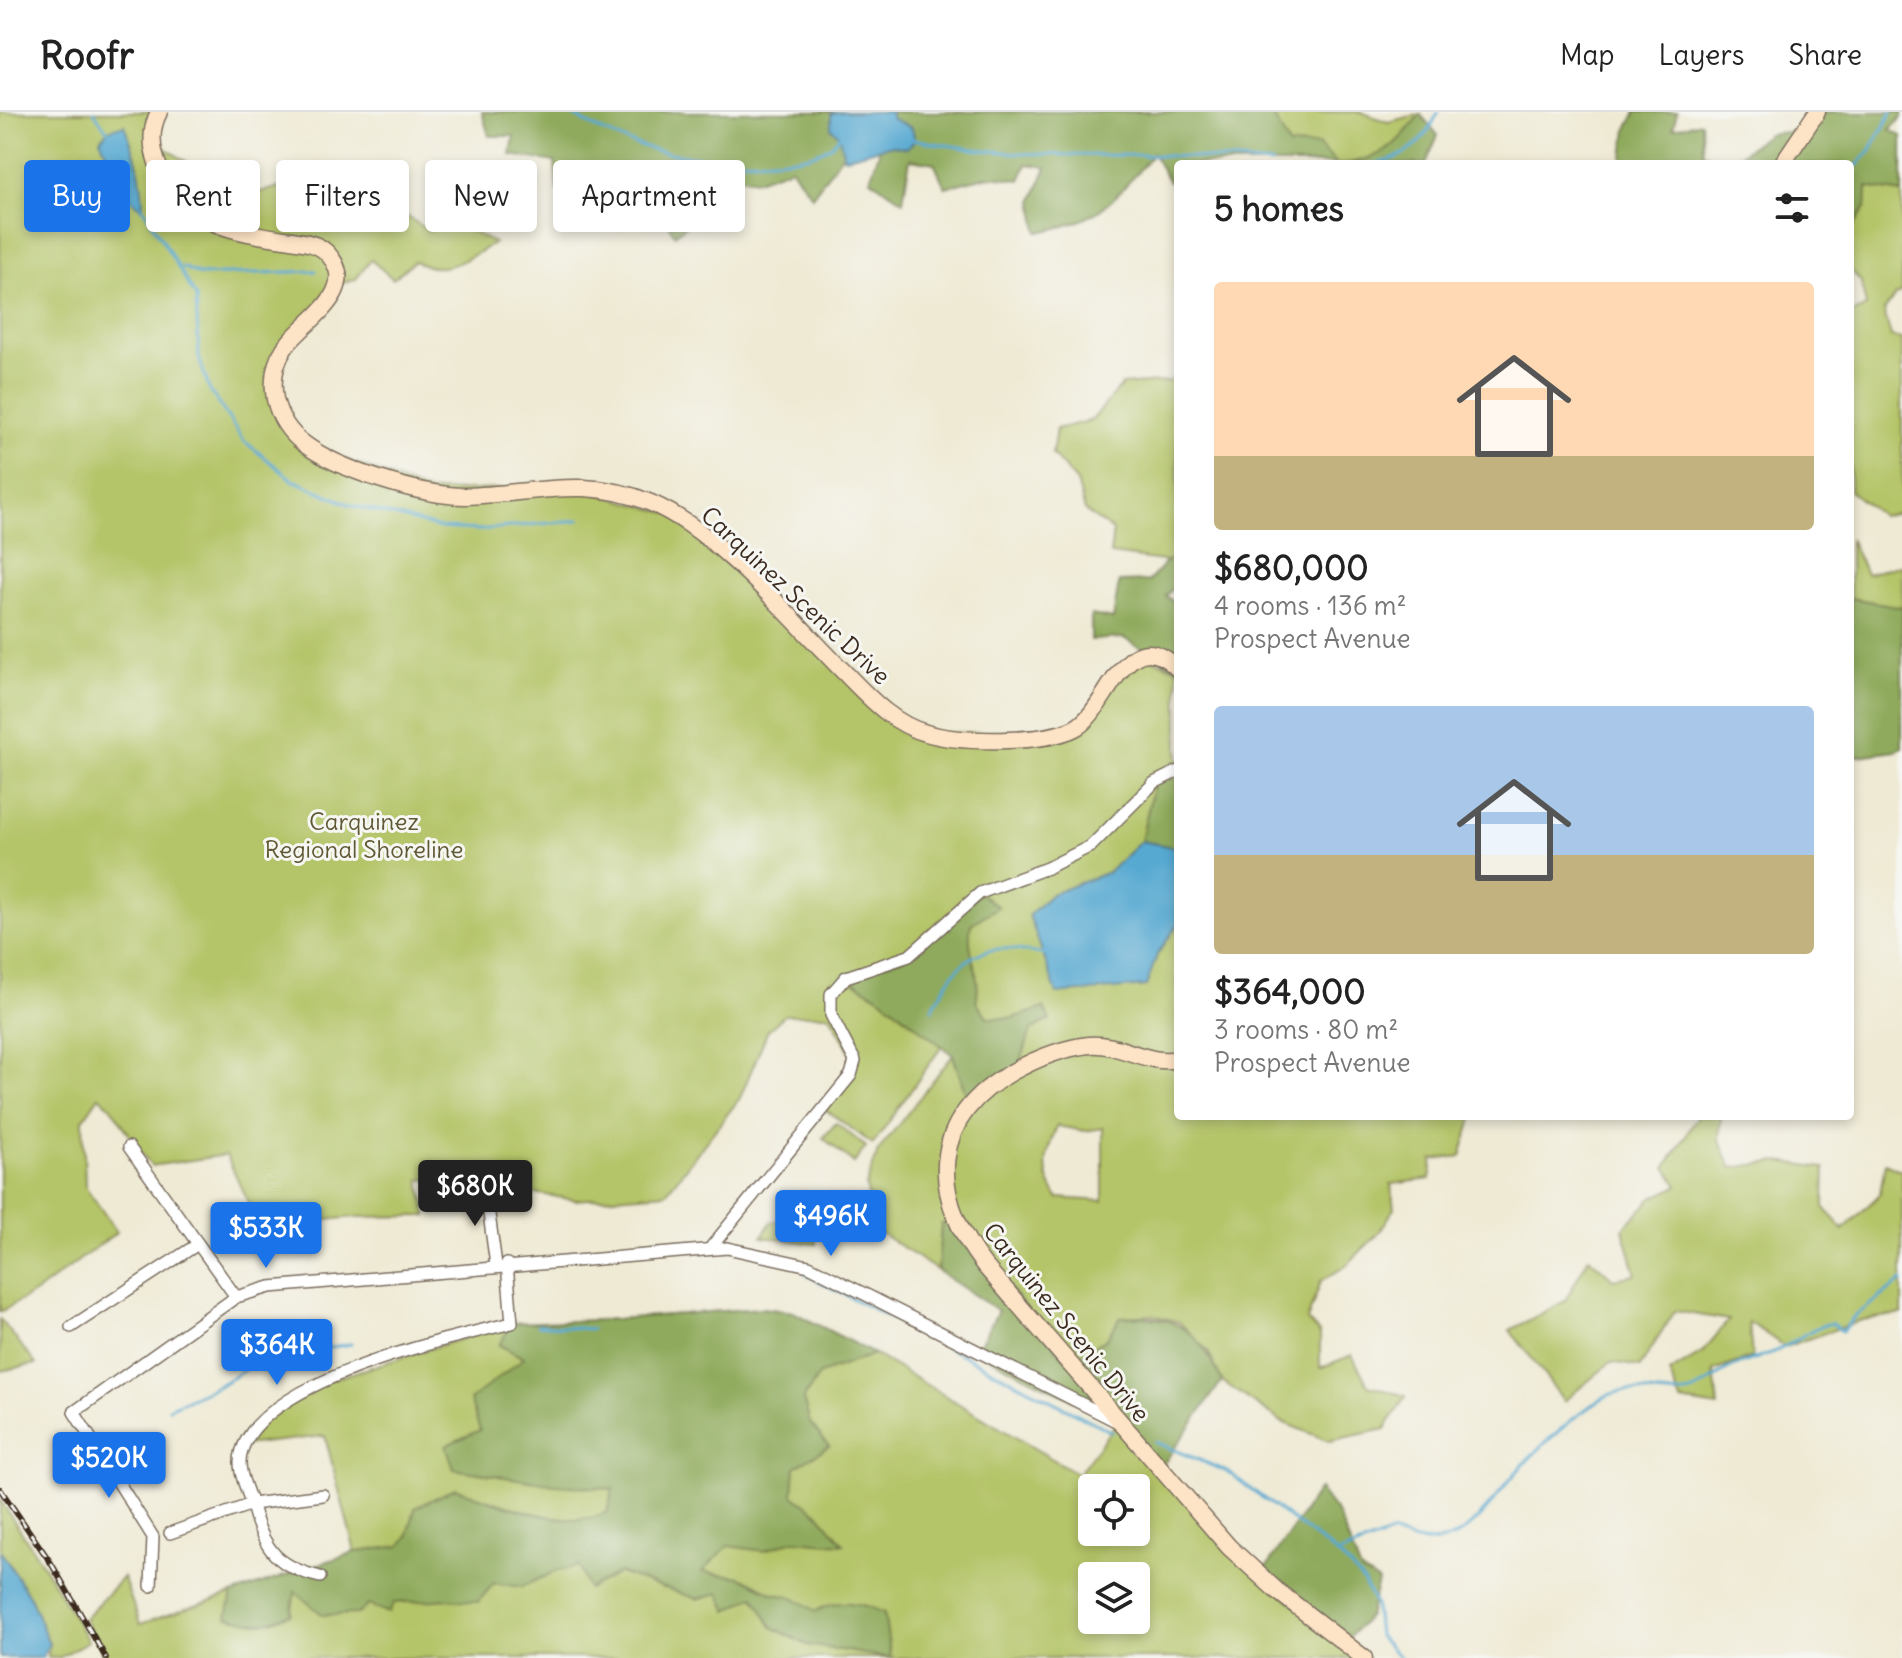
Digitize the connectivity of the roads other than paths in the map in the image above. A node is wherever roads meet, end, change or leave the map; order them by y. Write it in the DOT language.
graph roads {
  1 [pos="159,112"];
  2 [pos="1817,112"];
  3 [pos="1785,160"];
  4 [pos="1174,667"];
  5 [pos="1174,773"];
  6 [pos="1174,1059"];
  7 [pos="129,1147"];
  8 [pos="485,1185"];
  9 [pos="198,1244"];
  10 [pos="712,1246"];
  11 [pos="502,1265"];
  12 [pos="236,1297"];
  13 [pos="71,1327"];
  14 [pos="1117,1422"];
  15 [pos="323,1495"];
  16 [pos="252,1504"];
  17 [pos="170,1533"];
  18 [pos="320,1577"];
  19 [pos="151,1586"];
  20 [pos="1364,1658"];
  1 -- 4 [label="street, Carquinez Scenic Drive"];
  2 -- 3 [label="street"];
  5 -- 10 [label="street"];
  6 -- 14 [label="street, Carquinez Scenic Drive"];
  7 -- 9 [label="street"];
  8 -- 11 [label="street"];
  9 -- 12 [label="street"];
  9 -- 13 [label="street"];
  10 -- 11 [label="street"];
  10 -- 14 [label="street"];
  11 -- 12 [label="street"];
  11 -- 16 [label="street"];
  12 -- 19 [label="street"];
  14 -- 20 [label="street, Carquinez Scenic Drive"];
  15 -- 16 [label="street"];
  16 -- 17 [label="street"];
  16 -- 18 [label="street"];
}
